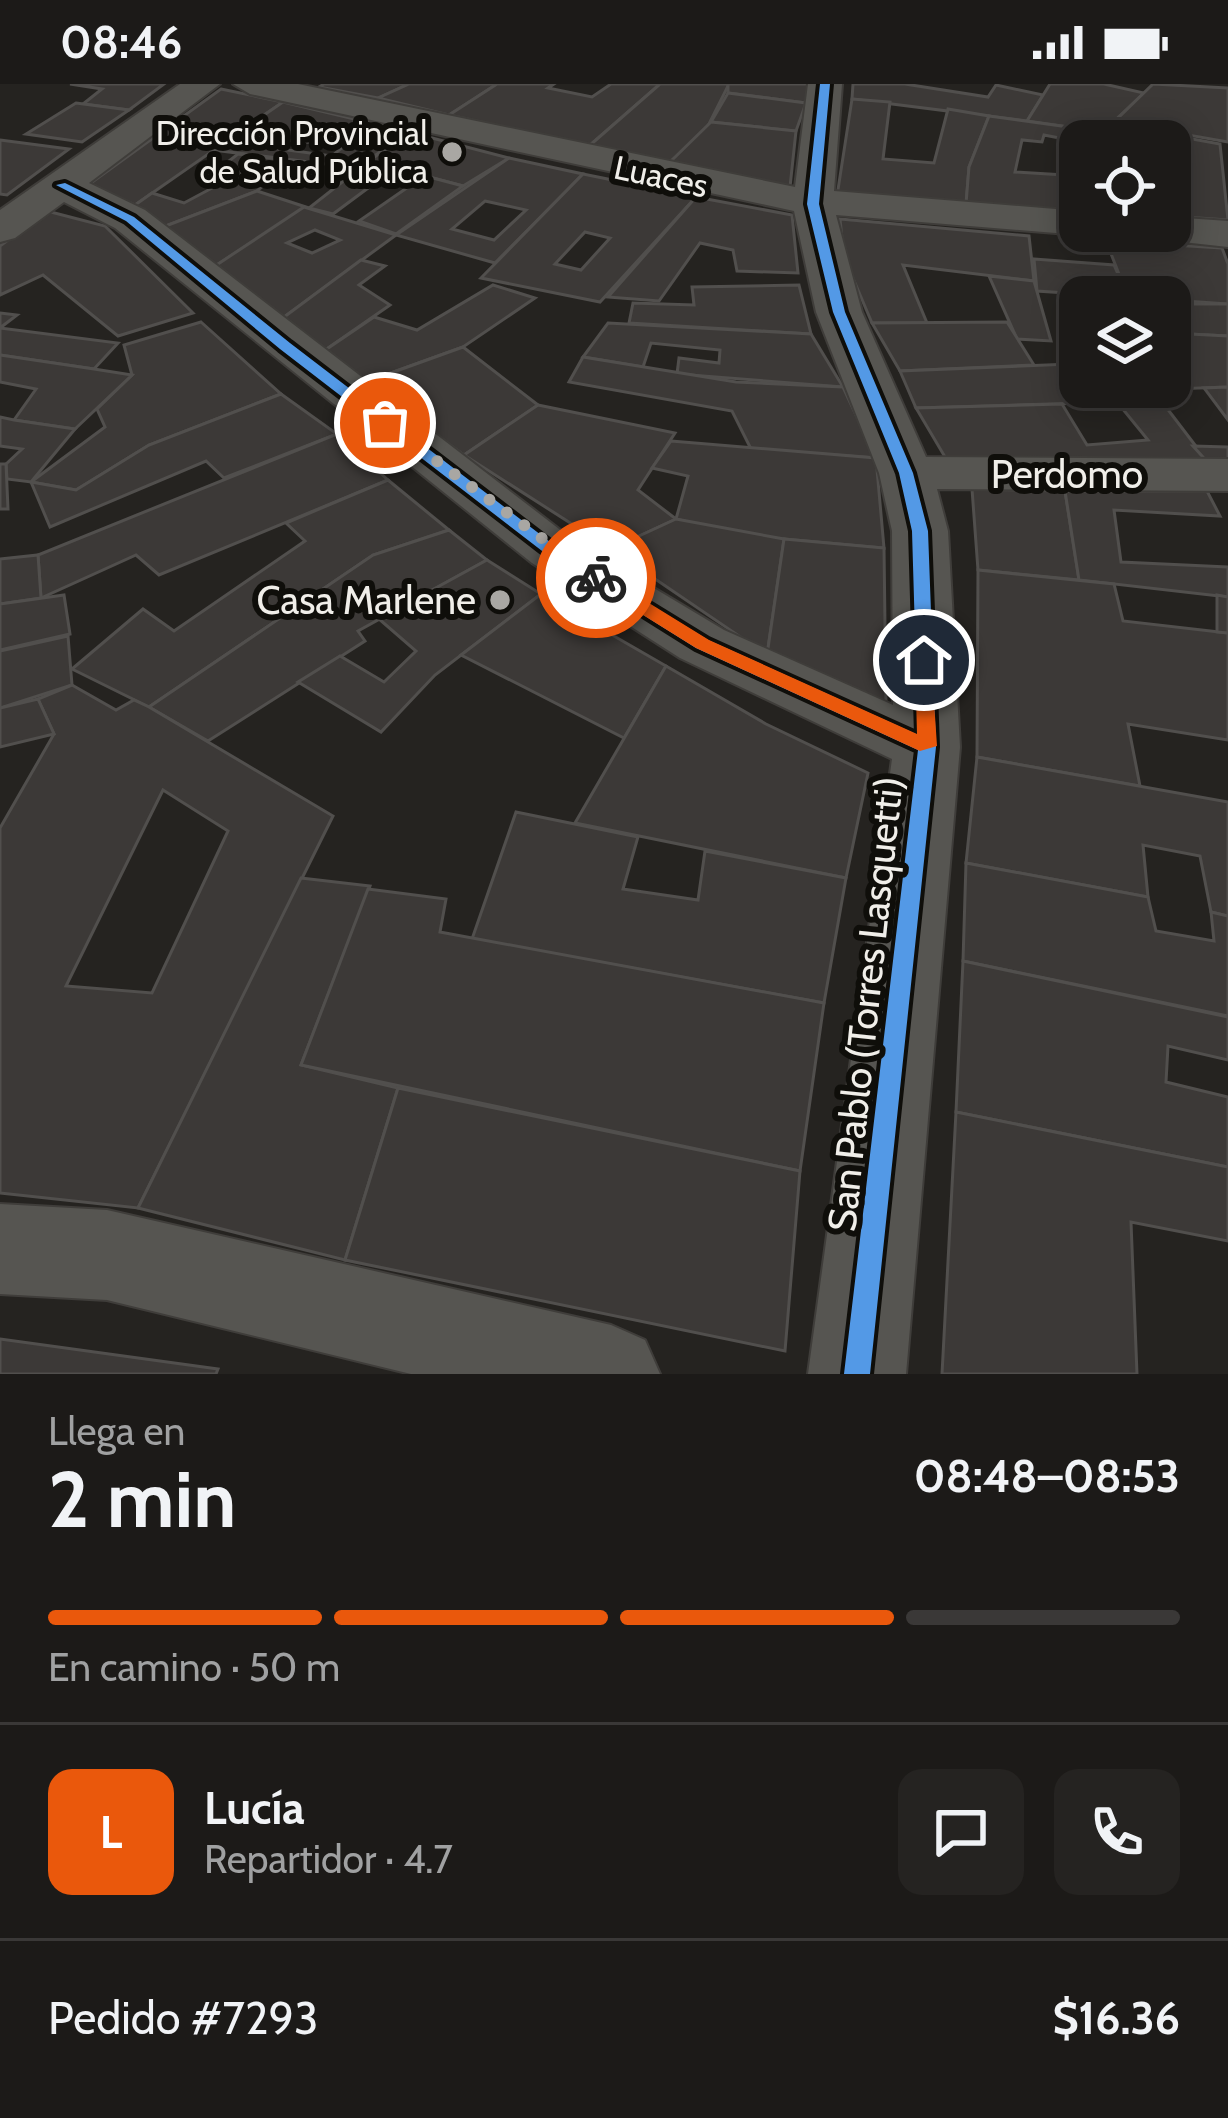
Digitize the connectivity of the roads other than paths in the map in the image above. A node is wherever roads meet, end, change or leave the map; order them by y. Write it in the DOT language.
graph roads {
  1 [pos="203,84"];
  2 [pos="250,84"];
  3 [pos="825,84"];
  4 [pos="61,185"];
  5 [pos="813,204"];
  6 [pos="1059,222"];
  7 [pos="0,230"];
  8 [pos="1191,231"];
  9 [pos="1228,234"];
  10 [pos="906,473"];
  11 [pos="1228,475"];
  12 [pos="927,746"];
  13 [pos="0,1249"];
  14 [pos="611,1374"];
  15 [pos="857,1374"];
  1 -- 4 [label="street"];
  2 -- 5 [label="street, Luaces"];
  3 -- 5 [label="street, San Pablo (Torres Lasquetti)"];
  4 -- 7 [label="street"];
  4 -- 12 [label="street"];
  5 -- 6 [label="street, Luaces"];
  5 -- 10 [label="street, San Pablo (Torres Lasquetti)"];
  8 -- 9 [label="street"];
  10 -- 11 [label="street, Perdomo"];
  10 -- 12 [label="street, San Pablo (Torres Lasquetti)"];
  12 -- 15 [label="street, San Pablo (Torres Lasquetti)"];
  13 -- 14 [label="street"];
}
